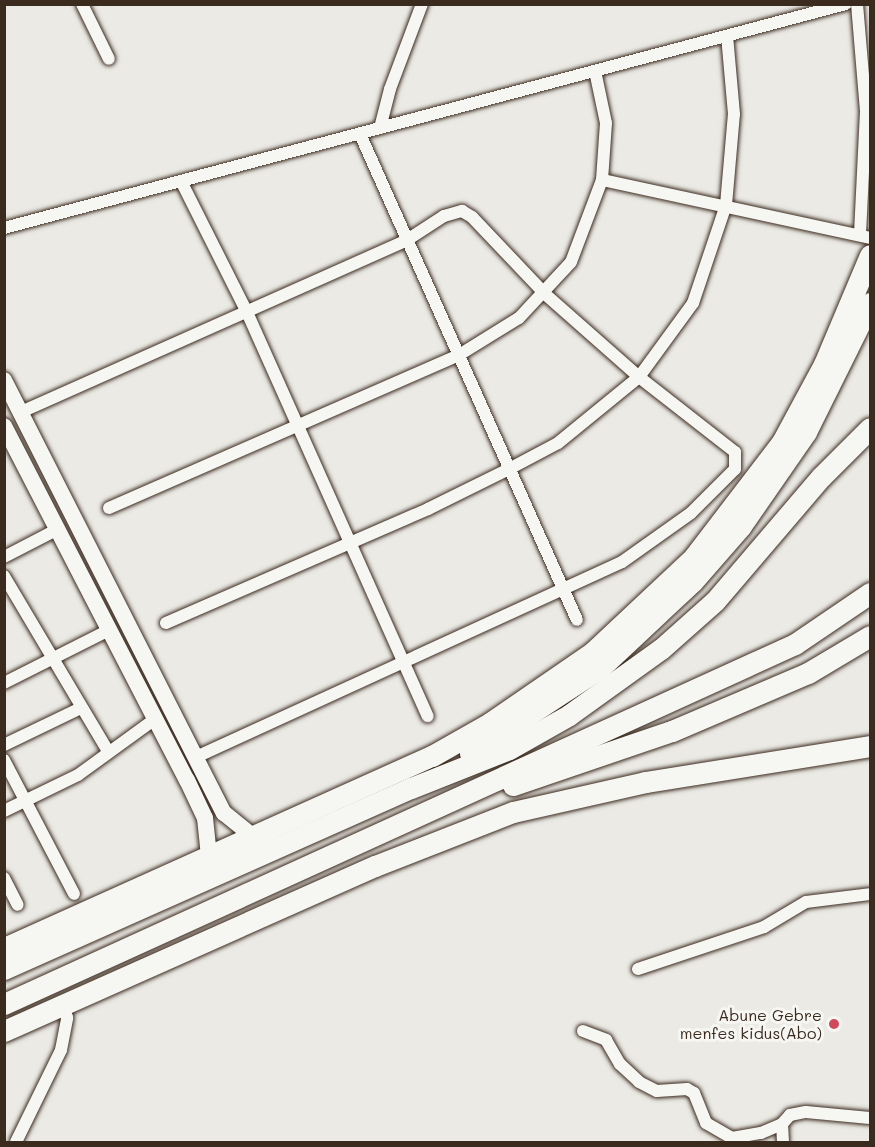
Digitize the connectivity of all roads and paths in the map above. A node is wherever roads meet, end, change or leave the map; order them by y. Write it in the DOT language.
graph roads {
  1 [pos="82,4"];
  2 [pos="422,4"];
  3 [pos="846,4"];
  4 [pos="857,4"];
  5 [pos="727,36"];
  6 [pos="109,59"];
  7 [pos="595,71"];
  8 [pos="380,128"];
  9 [pos="360,134"];
  10 [pos="602,180"];
  11 [pos="181,181"];
  12 [pos="726,206"];
  13 [pos="4,228"];
  14 [pos="865,237"];
  15 [pos="407,240"];
  16 [pos="870,255"];
  17 [pos="545,294"];
  18 [pos="870,303"];
  19 [pos="246,310"];
  20 [pos="459,354"];
  21 [pos="639,377"];
  22 [pos="4,380"];
  23 [pos="21,412"];
  24 [pos="298,428"];
  25 [pos="870,428"];
  26 [pos="5,430"];
  27 [pos="509,469"];
  28 [pos="109,508"];
  29 [pos="56,530"];
  30 [pos="349,543"];
  31 [pos="4,557"];
  32 [pos="4,576"];
  33 [pos="564,592"];
  34 [pos="870,593"];
  35 [pos="577,620"];
  36 [pos="166,623"];
  37 [pos="109,630"];
  38 [pos="870,636"];
  39 [pos="51,658"];
  40 [pos="404,664"];
  41 [pos="4,683"];
  42 [pos="81,708"];
  43 [pos="428,716"];
  44 [pos="155,719"];
  45 [pos="4,745"];
  46 [pos="870,746"];
  47 [pos="108,752"];
  48 [pos="196,757"];
  49 [pos="4,760"];
  50 [pos="411,788"];
  51 [pos="25,800"];
  52 [pos="4,810"];
  53 [pos="426,813"];
  54 [pos="252,836"];
  55 [pos="209,856"];
  56 [pos="4,878"];
  57 [pos="74,894"];
  58 [pos="870,894"];
  59 [pos="18,905"];
  60 [pos="4,948"];
  61 [pos="4,969"];
  62 [pos="638,969"];
  63 [pos="4,1004"];
  64 [pos="63,1005"];
  65 [pos="4,1031"];
  66 [pos="583,1031"];
  67 [pos="870,1118"];
  68 [pos="782,1124"];
  69 [pos="16,1143"];
  70 [pos="783,1143"];
  1 -- 6 [label="street"];
  2 -- 8 [label="street"];
  3 -- 5 [label="street"];
  4 -- 14 [label="street"];
  5 -- 7 [label="street"];
  5 -- 12 [label="street"];
  7 -- 8 [label="street"];
  7 -- 10 [label="street"];
  8 -- 9 [label="street"];
  9 -- 11 [label="street"];
  9 -- 15 [label="street"];
  10 -- 12 [label="street"];
  10 -- 17 [label="street"];
  11 -- 13 [label="street"];
  11 -- 19 [label="street"];
  12 -- 14 [label="street"];
  12 -- 21 [label="street"];
  15 -- 17 [label="street"];
  15 -- 19 [label="street"];
  15 -- 20 [label="street"];
  16 -- 54 [label="highway"];
  17 -- 20 [label="street"];
  17 -- 21 [label="street"];
  18 -- 50 [label="highway"];
  19 -- 23 [label="street"];
  19 -- 24 [label="street"];
  20 -- 24 [label="street"];
  20 -- 27 [label="street"];
  21 -- 27 [label="street"];
  21 -- 33 [label="street"];
  22 -- 23 [label="main road"];
  23 -- 48 [label="main road"];
  24 -- 28 [label="street"];
  24 -- 30 [label="street"];
  25 -- 50 [label="highway"];
  26 -- 29 [label="main road"];
  27 -- 30 [label="street"];
  27 -- 33 [label="street"];
  29 -- 31 [label="street"];
  29 -- 37 [label="main road"];
  30 -- 36 [label="street"];
  30 -- 40 [label="street"];
  32 -- 39 [label="street"];
  33 -- 35 [label="street"];
  33 -- 40 [label="street"];
  34 -- 53 [label="highway"];
  37 -- 39 [label="street"];
  37 -- 44 [label="main road"];
  38 -- 53 [label="highway"];
  39 -- 41 [label="street"];
  39 -- 42 [label="street"];
  40 -- 43 [label="street"];
  40 -- 48 [label="street"];
  42 -- 45 [label="street"];
  42 -- 47 [label="street"];
  44 -- 47 [label="street"];
  44 -- 55 [label="main road"];
  46 -- 64 [label="highway"];
  47 -- 51 [label="street"];
  48 -- 54 [label="main road"];
  49 -- 51 [label="street"];
  50 -- 61 [label="highway"];
  51 -- 52 [label="street"];
  51 -- 57 [label="street"];
  53 -- 63 [label="highway"];
  54 -- 55 [label="highway"];
  55 -- 60 [label="highway"];
  56 -- 59 [label="street"];
  58 -- 62 [label="street"];
  64 -- 65 [label="highway"];
  64 -- 69 [label="street"];
  66 -- 68 [label="street"];
  67 -- 68 [label="street"];
  68 -- 70 [label="street"];
}
